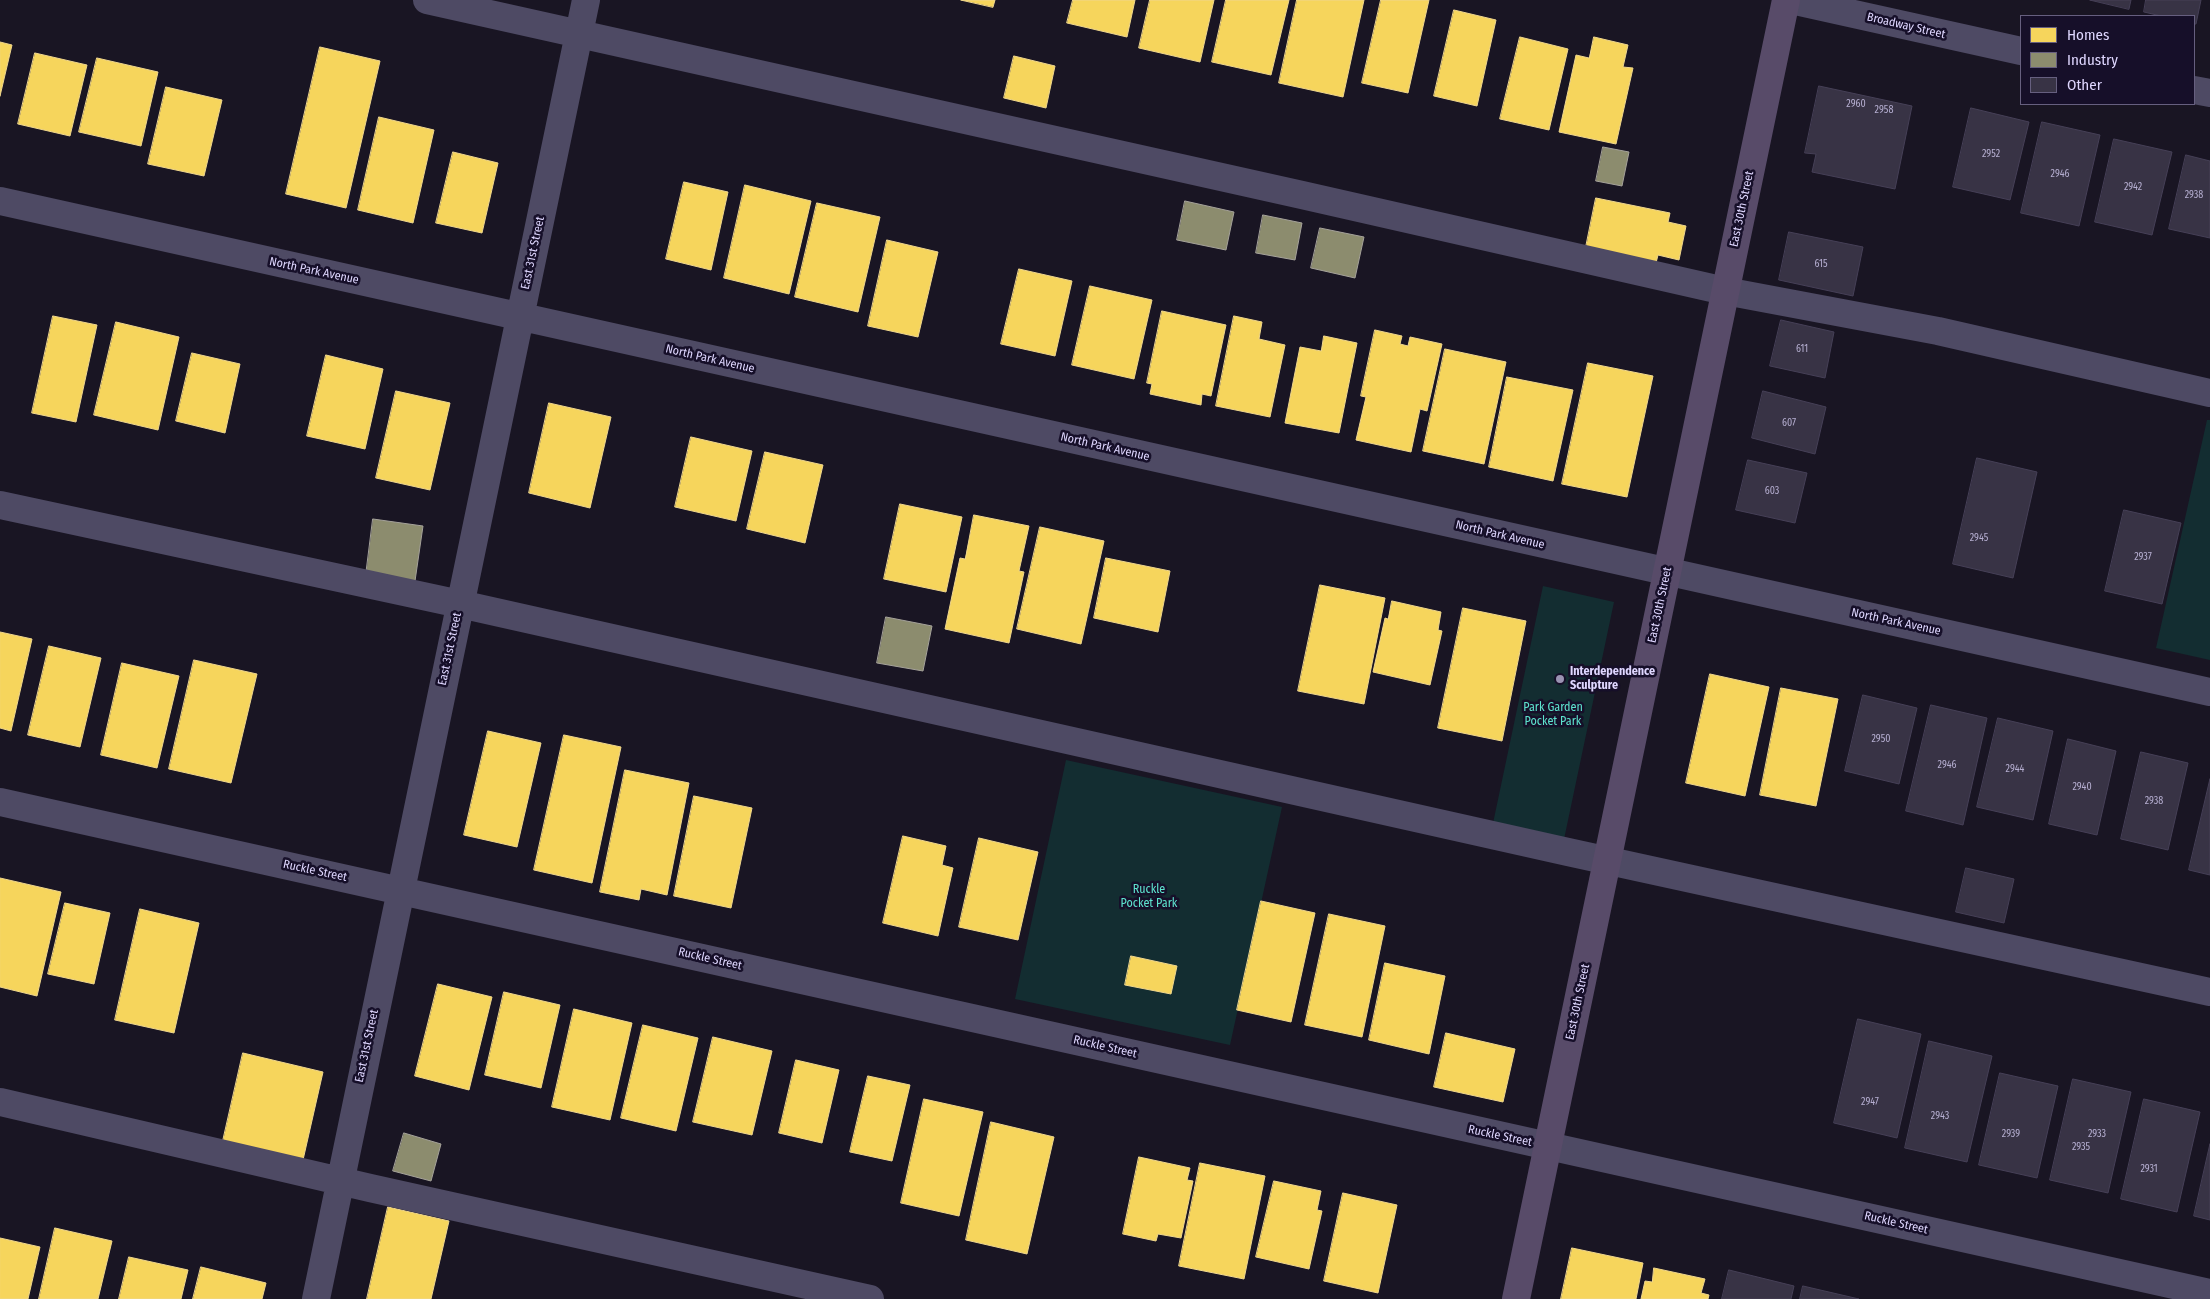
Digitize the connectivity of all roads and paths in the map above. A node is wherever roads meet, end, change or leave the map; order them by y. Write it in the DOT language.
graph roads {
  1 [pos="428,0"];
  2 [pos="586,0"];
  3 [pos="1786,0"];
  4 [pos="1791,0"];
  5 [pos="579,34"];
  6 [pos="2020,51"];
  7 [pos="2195,90"];
  8 [pos="2210,93"];
  9 [pos="0,201"];
  10 [pos="1725,291"];
  11 [pos="520,316"];
  12 [pos="2210,393"];
  13 [pos="0,505"];
  14 [pos="1666,572"];
  15 [pos="460,604"];
  16 [pos="2210,692"];
  17 [pos="0,802"];
  18 [pos="1608,861"];
  19 [pos="400,889"];
  20 [pos="2210,992"];
  21 [pos="0,1102"];
  22 [pos="1548,1146"];
  23 [pos="340,1181"];
  24 [pos="2210,1294"];
  25 [pos="316,1299"];
  26 [pos="870,1299"];
  27 [pos="1516,1299"];
  1 -- 5 [label="street"];
  2 -- 5 [label="street, East 31st Street"];
  3 -- 10 [label="main road, East 30th Street"];
  4 -- 6 [label="street, Broadway Street"];
  5 -- 10 [label="street"];
  5 -- 11 [label="street, East 31st Street"];
  7 -- 8 [label="street"];
  9 -- 11 [label="street, North Park Avenue"];
  10 -- 12 [label="street"];
  10 -- 14 [label="main road, East 30th Street"];
  11 -- 14 [label="street, North Park Avenue"];
  11 -- 15 [label="street, East 31st Street"];
  13 -- 15 [label="street"];
  14 -- 16 [label="street, North Park Avenue"];
  14 -- 18 [label="main road, East 30th Street"];
  15 -- 18 [label="street"];
  15 -- 19 [label="street, East 31st Street"];
  17 -- 19 [label="street, Ruckle Street"];
  18 -- 20 [label="street"];
  18 -- 22 [label="main road, East 30th Street"];
  19 -- 22 [label="street, Ruckle Street"];
  19 -- 23 [label="street, East 31st Street"];
  21 -- 23 [label="street"];
  22 -- 24 [label="street, Ruckle Street"];
  22 -- 27 [label="main road, East 30th Street"];
  23 -- 25 [label="street, East 31st Street"];
  23 -- 26 [label="street"];
}
